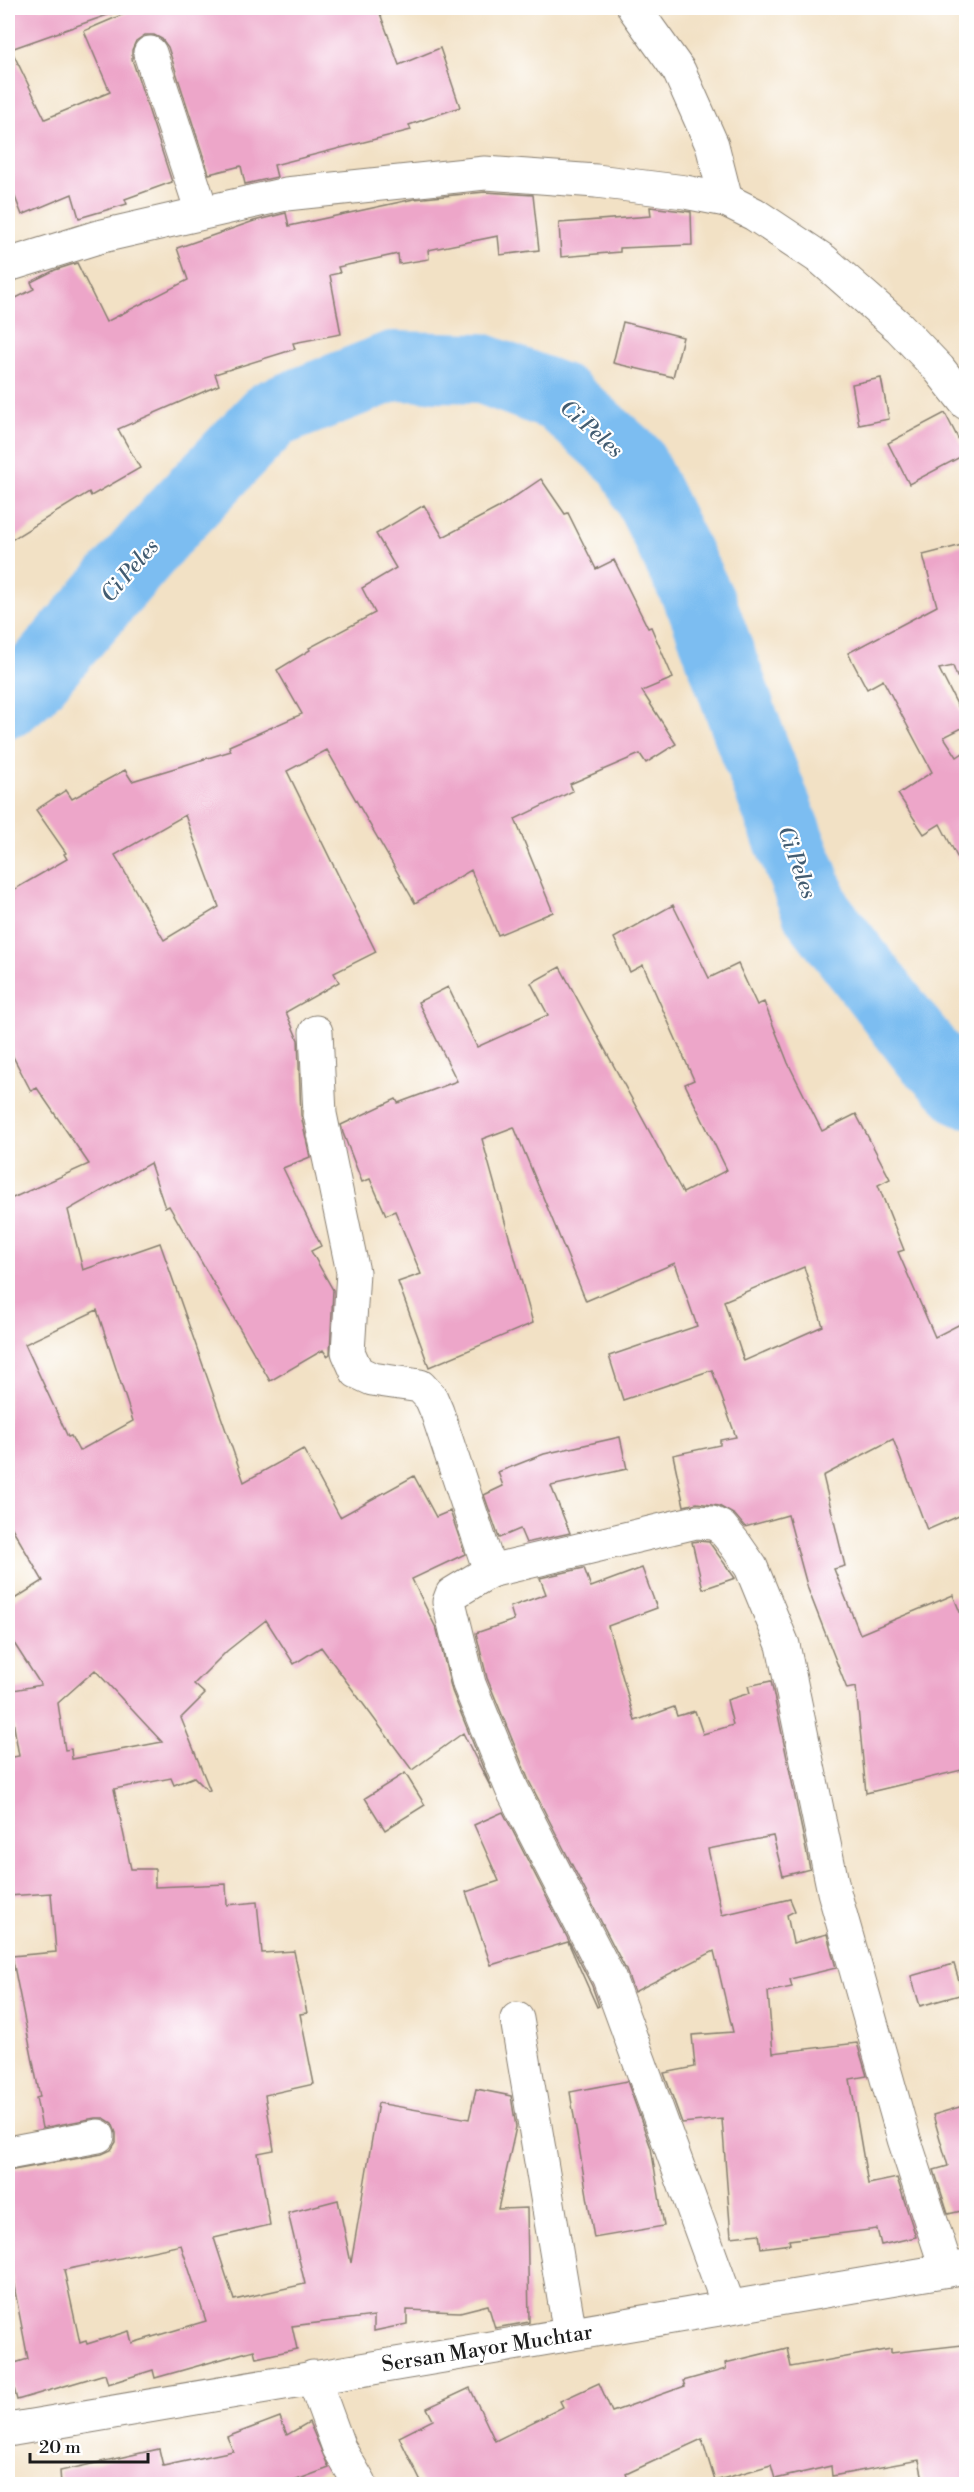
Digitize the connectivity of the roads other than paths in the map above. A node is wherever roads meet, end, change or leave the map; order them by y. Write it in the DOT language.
graph roads {
  1 [pos="634,8"];
  2 [pos="150,53"];
  3 [pos="726,200"];
  4 [pos="202,212"];
  5 [pos="8,265"];
  6 [pos="966,403"];
  7 [pos="316,1032"];
  8 [pos="490,1571"];
  9 [pos="517,2019"];
  10 [pos="98,2136"];
  11 [pos="8,2153"];
  12 [pos="956,2269"];
  13 [pos="729,2307"];
  14 [pos="570,2334"];
  15 [pos="313,2377"];
  16 [pos="8,2430"];
  17 [pos="360,2484"];
  1 -- 3 [label="street"];
  2 -- 4 [label="street"];
  3 -- 4 [label="street"];
  3 -- 6 [label="street"];
  4 -- 5 [label="street"];
  7 -- 8 [label="street"];
  8 -- 12 [label="street"];
  8 -- 13 [label="street"];
  9 -- 14 [label="street"];
  10 -- 11 [label="street"];
  12 -- 13 [label="street, Sersan Mayor Muchtar"];
  13 -- 14 [label="street, Sersan Mayor Muchtar"];
  14 -- 15 [label="street, Sersan Mayor Muchtar"];
  15 -- 16 [label="street, Sersan Mayor Muchtar"];
  15 -- 17 [label="street"];
}
